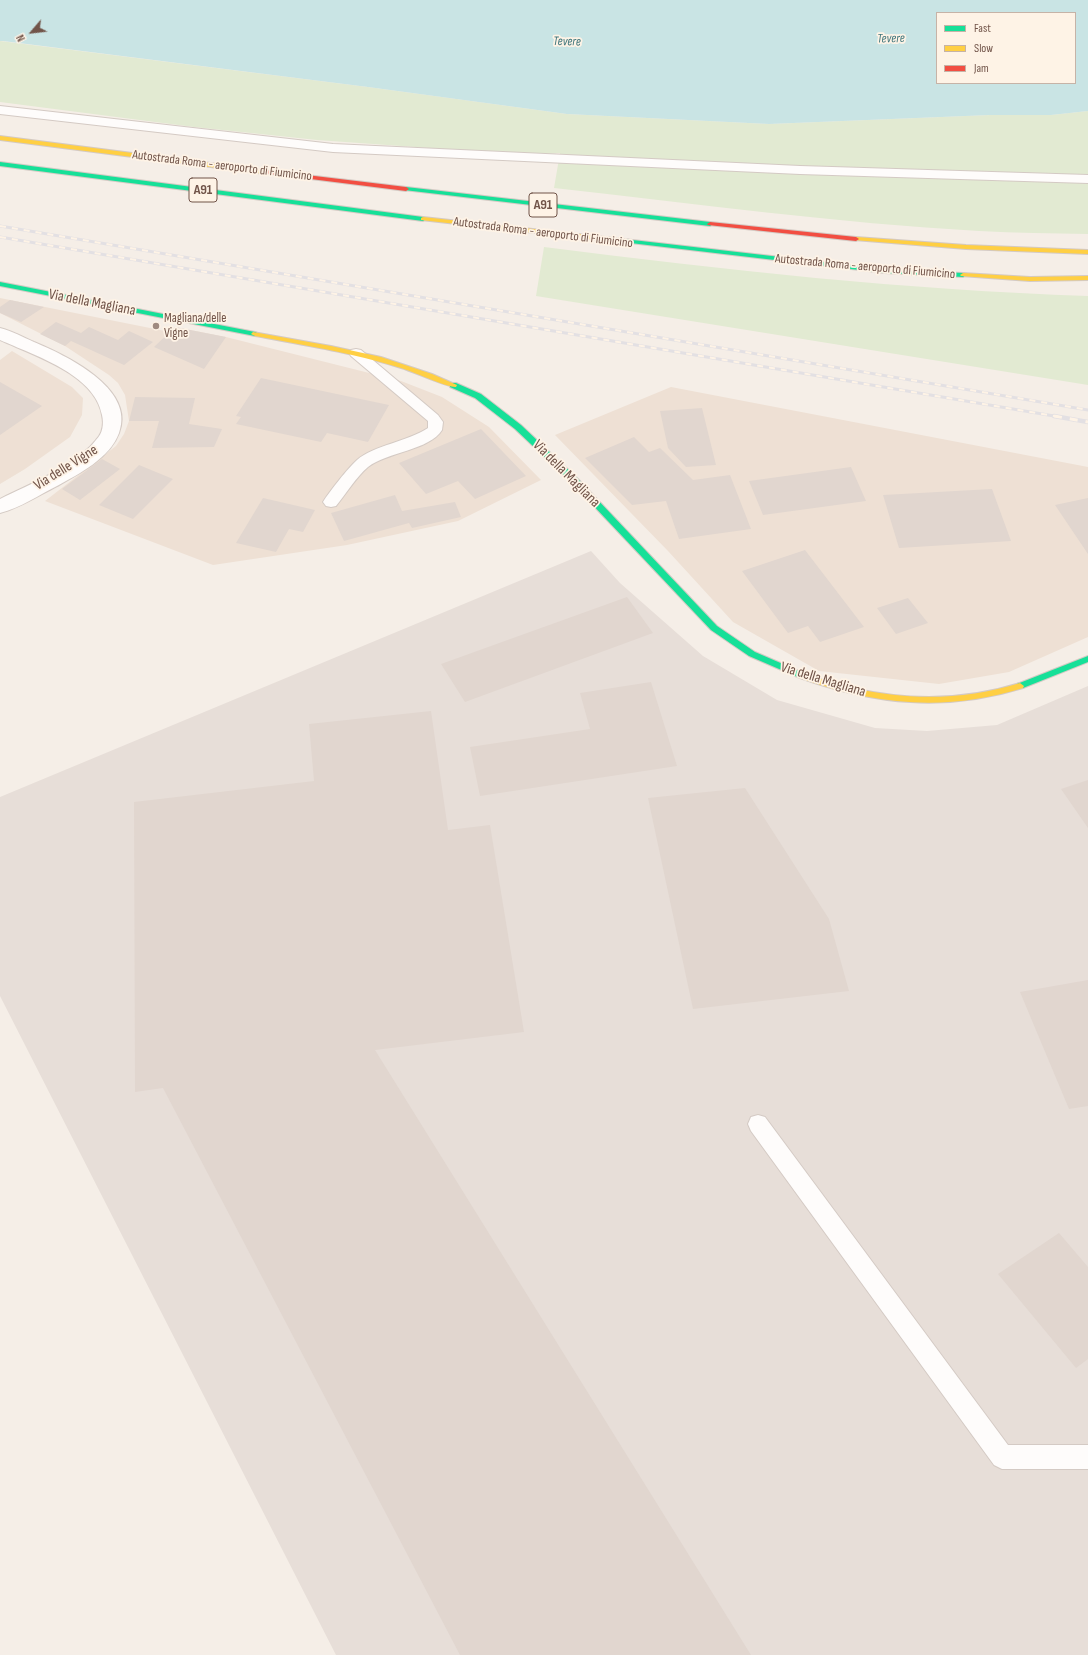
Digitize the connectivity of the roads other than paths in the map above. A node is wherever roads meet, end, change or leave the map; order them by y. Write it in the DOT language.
graph roads {
  1 [pos="0,110"];
  2 [pos="0,138"];
  3 [pos="0,164"];
  4 [pos="1088,179"];
  5 [pos="1088,252"];
  6 [pos="1088,278"];
  7 [pos="0,284"];
  8 [pos="0,333"];
  9 [pos="356,353"];
  10 [pos="331,502"];
  11 [pos="0,507"];
  12 [pos="1088,659"];
  13 [pos="758,1124"];
  14 [pos="1088,1457"];
  1 -- 4 [label="lane"];
  2 -- 5 [label="main road, Autostrada Roma - aeroporto di Fiumicino / A91"];
  3 -- 6 [label="main road, Autostrada Roma - aeroporto di Fiumicino / A91"];
  7 -- 9 [label="main road, Via della Magliana"];
  8 -- 11 [label="street, Via delle Vigne"];
  9 -- 10 [label="lane"];
  9 -- 12 [label="main road, Via della Magliana"];
  13 -- 14 [label="lane"];
}
